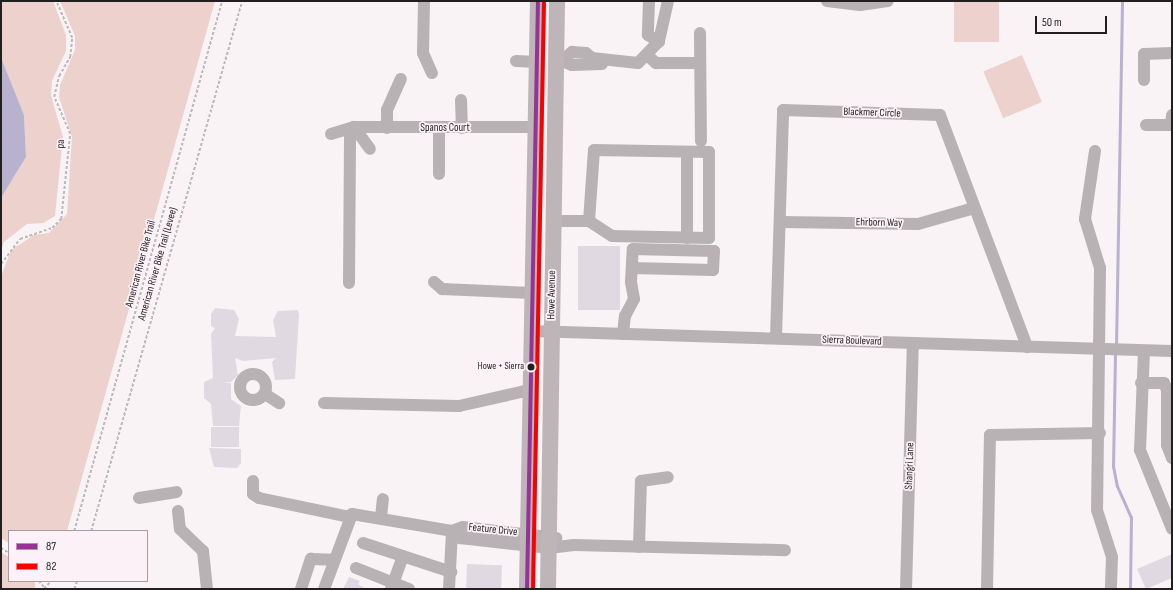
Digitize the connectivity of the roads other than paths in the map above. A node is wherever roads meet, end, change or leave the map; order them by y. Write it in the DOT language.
graph roads {
  1 [pos="424,1"];
  2 [pos="538,1"];
  3 [pos="545,1"];
  4 [pos="558,1"];
  5 [pos="649,1"];
  6 [pos="668,1"];
  7 [pos="828,1"];
  8 [pos="888,1"];
  9 [pos="876,2"];
  10 [pos="700,33"];
  11 [pos="659,42"];
  12 [pos="1172,53"];
  13 [pos="648,56"];
  14 [pos="560,59"];
  15 [pos="516,61"];
  16 [pos="537,62"];
  17 [pos="700,63"];
  18 [pos="432,73"];
  19 [pos="401,79"];
  20 [pos="1144,80"];
  21 [pos="461,100"];
  22 [pos="1172,115"];
  23 [pos="1146,125"];
  24 [pos="354,127"];
  25 [pos="536,127"];
  26 [pos="387,128"];
  27 [pos="439,128"];
  28 [pos="462,128"];
  29 [pos="330,134"];
  30 [pos="701,141"];
  31 [pos="370,149"];
  32 [pos="1095,151"];
  33 [pos="687,152"];
  34 [pos="439,174"];
  35 [pos="974,208"];
  36 [pos="589,221"];
  37 [pos="554,222"];
  38 [pos="781,222"];
  39 [pos="687,238"];
  40 [pos="632,268"];
  41 [pos="434,282"];
  42 [pos="348,283"];
  43 [pos="532,292"];
  44 [pos="531,331"];
  45 [pos="552,332"];
  46 [pos="622,334"];
  47 [pos="776,337"];
  48 [pos="913,343"];
  49 [pos="1027,347"];
  50 [pos="1110,350"];
  51 [pos="1144,351"];
  52 [pos="1172,352"];
  53 [pos="1141,382"];
  54 [pos="530,390"];
  55 [pos="1170,390"];
  56 [pos="265,394"];
  57 [pos="279,403"];
  58 [pos="324,403"];
  59 [pos="1100,433"];
  60 [pos="1172,458"];
  61 [pos="668,477"];
  62 [pos="253,481"];
  63 [pos="177,492"];
  64 [pos="139,498"];
  65 [pos="384,499"];
  66 [pos="178,511"];
  67 [pos="381,517"];
  68 [pos="350,518"];
  69 [pos="1172,529"];
  70 [pos="452,531"];
  71 [pos="528,540"];
  72 [pos="549,541"];
  73 [pos="363,543"];
  74 [pos="639,547"];
  75 [pos="785,550"];
  76 [pos="403,556"];
  77 [pos="334,560"];
  78 [pos="356,568"];
  79 [pos="451,572"];
  80 [pos="392,586"];
  81 [pos="207,589"];
  82 [pos="301,589"];
  83 [pos="324,589"];
  84 [pos="409,589"];
  85 [pos="449,589"];
  86 [pos="527,589"];
  87 [pos="548,589"];
  88 [pos="906,589"];
  89 [pos="987,589"];
  90 [pos="1111,589"];
  1 -- 18 [label="street"];
  2 -- 16 [label="main road, Howe Avenue"];
  3 -- 14 [label="main road"];
  4 -- 14 [label="main road, Howe Avenue"];
  5 -- 11 [label="street"];
  6 -- 11 [label="street"];
  7 -- 9 [label="street"];
  8 -- 9 [label="street"];
  10 -- 17 [label="street"];
  11 -- 13 [label="street"];
  12 -- 20 [label="street"];
  13 -- 14 [label="street"];
  13 -- 17 [label="street"];
  14 -- 37 [label="main road, Howe Avenue"];
  15 -- 16 [label="street"];
  16 -- 25 [label="main road, Howe Avenue"];
  17 -- 30 [label="street"];
  19 -- 26 [label="street"];
  21 -- 28 [label="street"];
  22 -- 23 [label="street"];
  24 -- 26 [label="street, Spanos Court"];
  24 -- 29 [label="street, Spanos Court"];
  24 -- 31 [label="street"];
  24 -- 42 [label="street"];
  25 -- 28 [label="street, Spanos Court"];
  25 -- 37 [label="main road"];
  25 -- 43 [label="main road, Howe Avenue"];
  26 -- 27 [label="street, Spanos Court"];
  27 -- 28 [label="street, Spanos Court"];
  27 -- 34 [label="street"];
  32 -- 50 [label="street"];
  33 -- 36 [label="street"];
  33 -- 39 [label="street"];
  33 -- 39 [label="street"];
  35 -- 38 [label="street, Ehrborn Way"];
  35 -- 38 [label="street, Blackmer Circle"];
  35 -- 49 [label="street, Blackmer Circle"];
  36 -- 37 [label="street"];
  36 -- 39 [label="street"];
  37 -- 45 [label="main road, Howe Avenue"];
  38 -- 47 [label="street, Blackmer Circle"];
  40 -- 40 [label="street"];
  40 -- 46 [label="street"];
  41 -- 43 [label="street"];
  43 -- 44 [label="main road, Howe Avenue"];
  44 -- 45 [label="street, Sierra Boulevard"];
  44 -- 54 [label="main road, Howe Avenue"];
  45 -- 46 [label="street, Sierra Boulevard"];
  45 -- 72 [label="main road, Howe Avenue"];
  46 -- 47 [label="street, Sierra Boulevard"];
  47 -- 48 [label="street, Sierra Boulevard"];
  48 -- 49 [label="street, Sierra Boulevard"];
  48 -- 88 [label="street, Shangri Lane"];
  49 -- 50 [label="street, Sierra Boulevard"];
  50 -- 51 [label="street, Sierra Boulevard"];
  50 -- 59 [label="street"];
  51 -- 52 [label="street, Sierra Boulevard"];
  51 -- 53 [label="street"];
  53 -- 55 [label="street"];
  53 -- 69 [label="street"];
  54 -- 58 [label="street"];
  54 -- 71 [label="main road, Howe Avenue"];
  55 -- 60 [label="street"];
  56 -- 57 [label="street"];
  59 -- 89 [label="street"];
  59 -- 90 [label="street"];
  61 -- 74 [label="street"];
  62 -- 68 [label="street"];
  63 -- 64 [label="street"];
  65 -- 67 [label="street"];
  66 -- 81 [label="street"];
  67 -- 68 [label="street, Feature Drive"];
  67 -- 70 [label="street, Feature Drive"];
  68 -- 77 [label="street"];
  70 -- 71 [label="street, Feature Drive"];
  70 -- 79 [label="street"];
  71 -- 72 [label="street, Feature Drive"];
  71 -- 86 [label="main road, Howe Avenue"];
  72 -- 74 [label="street, Feature Drive"];
  72 -- 87 [label="main road, Howe Avenue"];
  73 -- 76 [label="street"];
  74 -- 75 [label="street"];
  76 -- 79 [label="street"];
  76 -- 80 [label="street"];
  77 -- 82 [label="street"];
  77 -- 83 [label="street"];
  78 -- 80 [label="street"];
  79 -- 85 [label="street"];
  80 -- 84 [label="street"];
}
